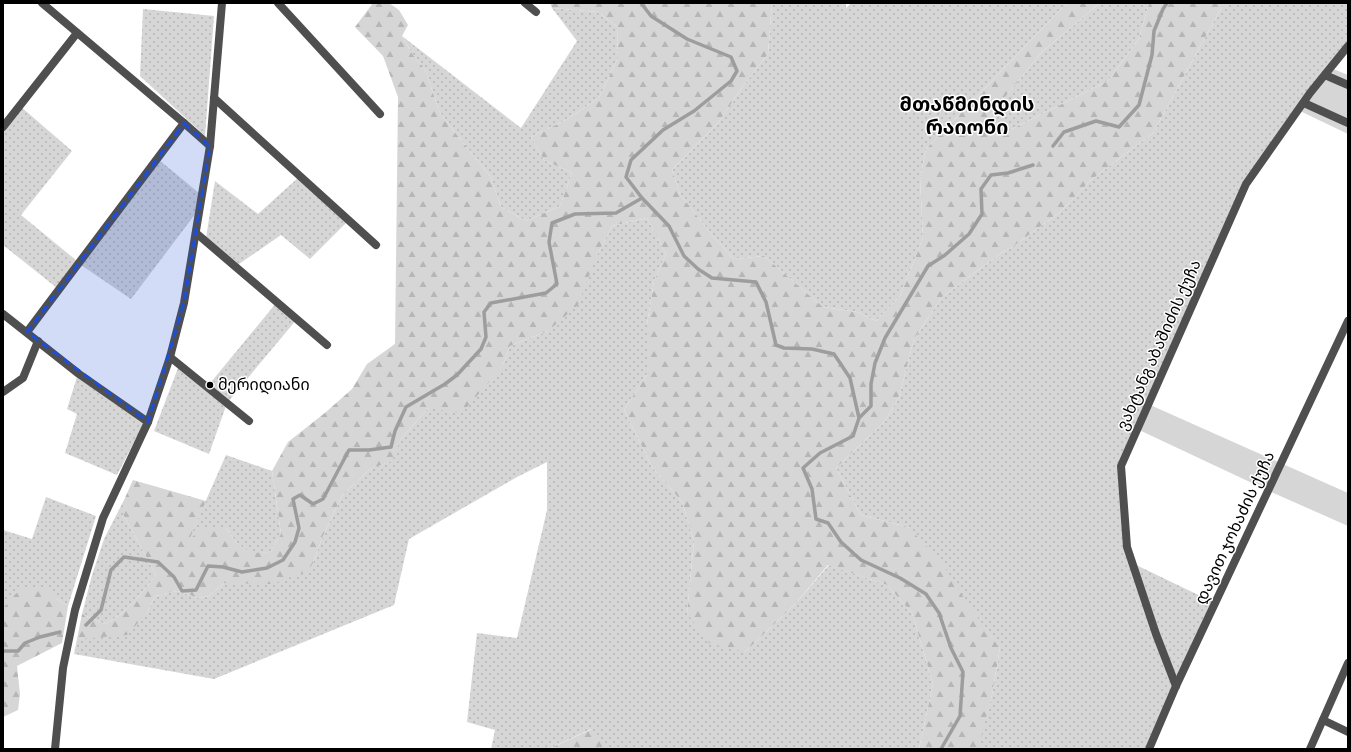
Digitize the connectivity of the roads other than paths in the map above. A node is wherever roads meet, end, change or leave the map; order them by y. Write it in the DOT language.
graph roads {
  1 [pos="42,3"];
  2 [pos="222,3"];
  3 [pos="278,3"];
  4 [pos="525,3"];
  5 [pos="536,12"];
  6 [pos="77,32"];
  7 [pos="1348,46"];
  8 [pos="1325,75"];
  9 [pos="1348,86"];
  10 [pos="214,98"];
  11 [pos="1304,103"];
  12 [pos="380,114"];
  13 [pos="184,123"];
  14 [pos="1348,123"];
  15 [pos="3,127"];
  16 [pos="210,146"];
  17 [pos="196,233"];
  18 [pos="376,245"];
  19 [pos="3,314"];
  20 [pos="1348,321"];
  21 [pos="27,332"];
  22 [pos="38,341"];
  23 [pos="327,345"];
  24 [pos="170,357"];
  25 [pos="3,392"];
  26 [pos="249,421"];
  27 [pos="148,422"];
  28 [pos="1348,663"];
  29 [pos="1176,686"];
  30 [pos="1323,720"];
  31 [pos="1348,732"];
  32 [pos="55,749"];
  33 [pos="1149,749"];
  34 [pos="1310,749"];
  1 -- 6 [label="street"];
  2 -- 10 [label="street"];
  3 -- 12 [label="street"];
  4 -- 5 [label="street"];
  6 -- 13 [label="street"];
  6 -- 15 [label="street"];
  7 -- 8 [label="street, ვახტანგ აბაშიძის ქუჩა"];
  8 -- 9 [label="street"];
  8 -- 11 [label="street, ვახტანგ აბაშიძის ქუჩა"];
  10 -- 16 [label="street"];
  10 -- 18 [label="street"];
  11 -- 14 [label="street"];
  11 -- 29 [label="street, ვახტანგ აბაშიძის ქუჩა"];
  13 -- 16 [label="street"];
  13 -- 21 [label="street"];
  16 -- 17 [label="street"];
  17 -- 23 [label="street"];
  17 -- 24 [label="street"];
  19 -- 21 [label="street"];
  20 -- 29 [label="street, დავით ჯოხაძის ქუჩა"];
  21 -- 22 [label="street"];
  22 -- 25 [label="street"];
  22 -- 27 [label="street"];
  24 -- 26 [label="street"];
  24 -- 27 [label="street"];
  27 -- 32 [label="street"];
  28 -- 30 [label="street"];
  29 -- 33 [label="street, დავით ჯოხაძის ქუჩა"];
  30 -- 31 [label="street"];
  30 -- 34 [label="street"];
}
